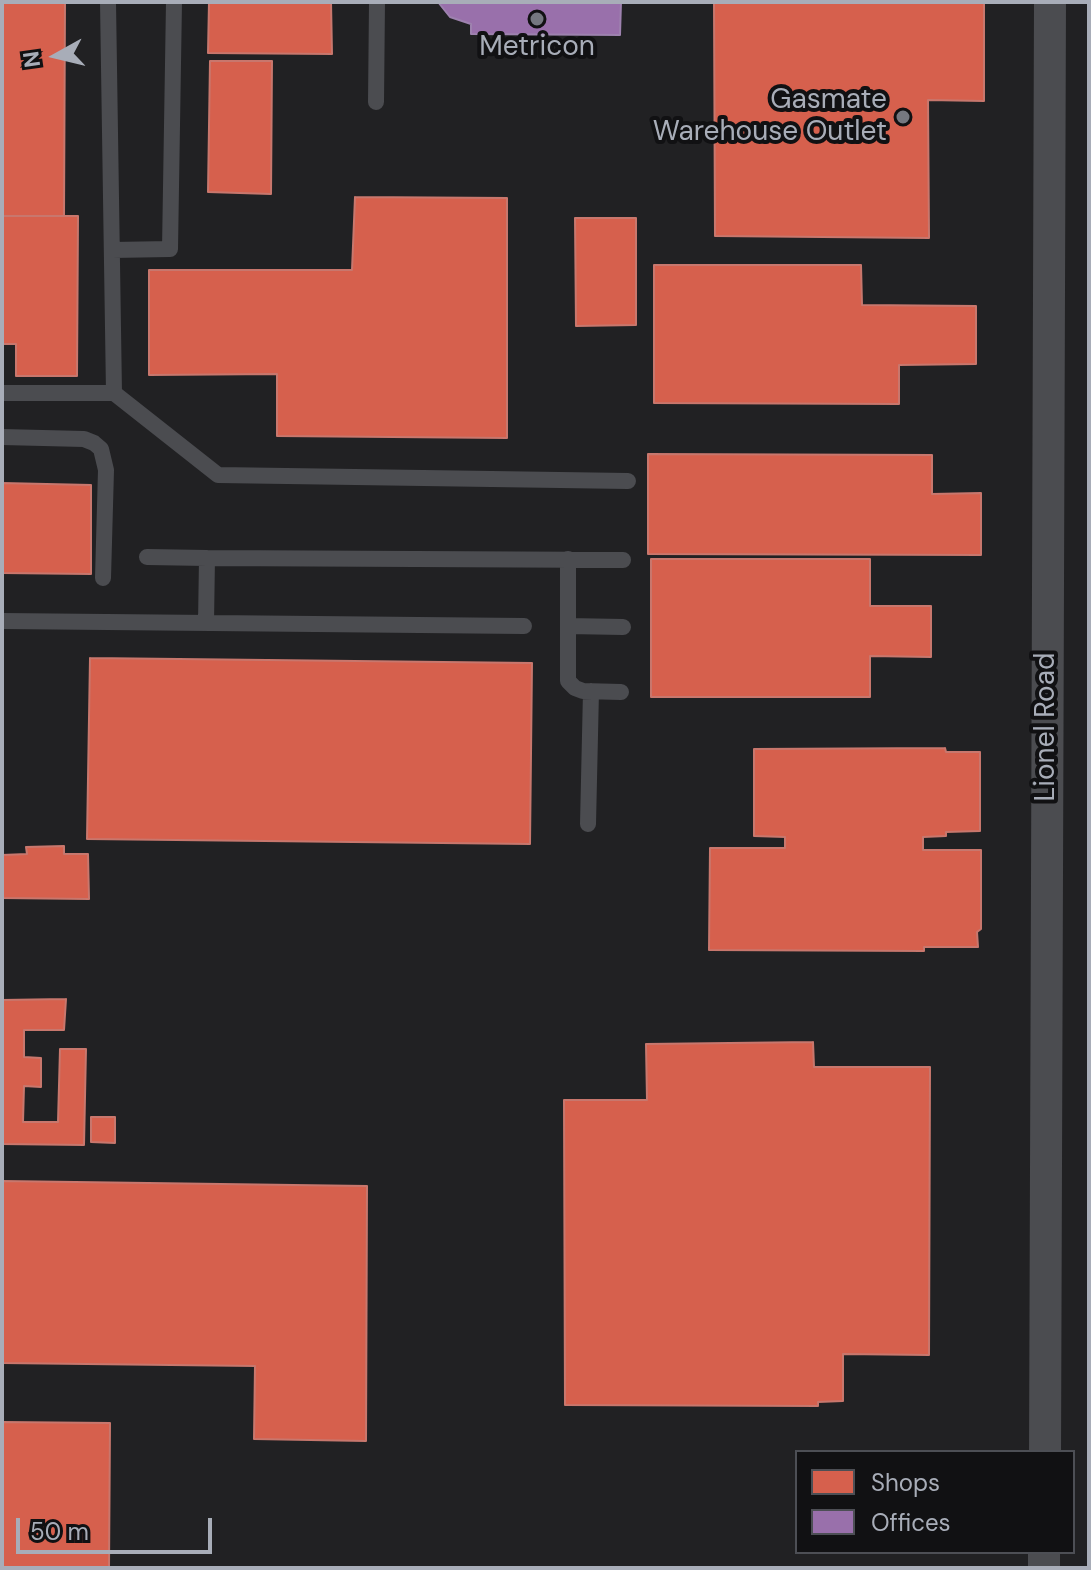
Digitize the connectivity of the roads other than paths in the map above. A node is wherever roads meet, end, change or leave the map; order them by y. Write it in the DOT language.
graph roads {
  1 [pos="108,2"];
  2 [pos="174,2"];
  3 [pos="377,2"];
  4 [pos="1050,2"];
  5 [pos="376,102"];
  6 [pos="112,250"];
  7 [pos="2,393"];
  8 [pos="114,393"];
  9 [pos="2,437"];
  10 [pos="628,481"];
  11 [pos="147,557"];
  12 [pos="207,558"];
  13 [pos="568,559"];
  14 [pos="623,560"];
  15 [pos="103,578"];
  16 [pos="2,621"];
  17 [pos="206,623"];
  18 [pos="524,626"];
  19 [pos="568,626"];
  20 [pos="623,627"];
  21 [pos="591,691"];
  22 [pos="621,692"];
  23 [pos="588,824"];
  24 [pos="1045,1450"];
  1 -- 6 [label="lane"];
  2 -- 6 [label="lane"];
  3 -- 5 [label="lane"];
  4 -- 24 [label="street, Lionel Road"];
  6 -- 8 [label="lane"];
  7 -- 8 [label="lane"];
  8 -- 10 [label="lane"];
  9 -- 15 [label="lane"];
  11 -- 12 [label="lane"];
  12 -- 13 [label="lane"];
  12 -- 17 [label="lane"];
  13 -- 14 [label="lane"];
  13 -- 19 [label="lane"];
  16 -- 17 [label="lane"];
  17 -- 18 [label="lane"];
  19 -- 20 [label="lane"];
  19 -- 21 [label="lane"];
  21 -- 22 [label="lane"];
  21 -- 23 [label="lane"];
}
